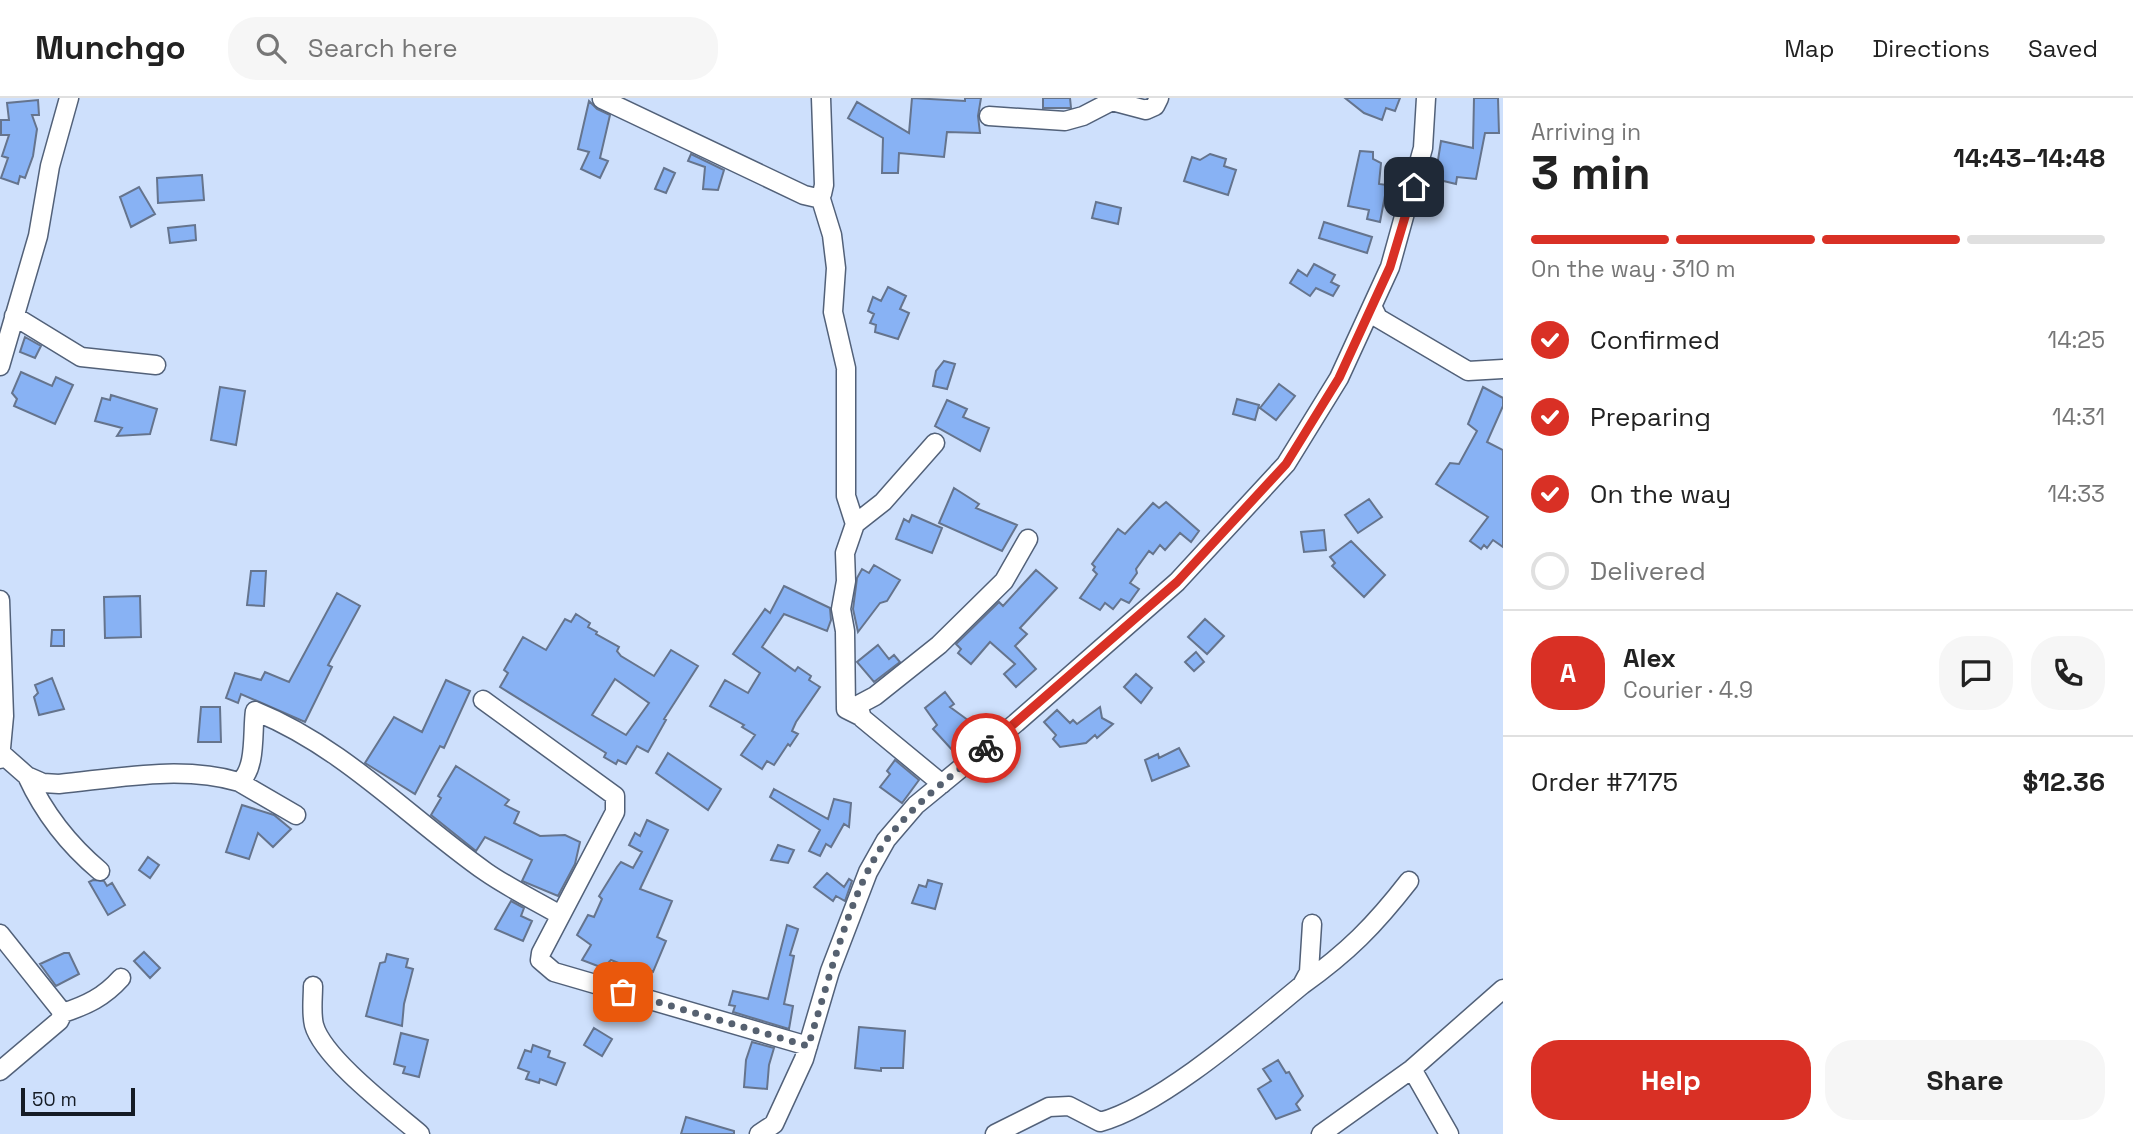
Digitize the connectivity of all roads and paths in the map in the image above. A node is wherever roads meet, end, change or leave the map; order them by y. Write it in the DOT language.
graph roads {
  1 [pos="69,98"];
  2 [pos="821,98"];
  3 [pos="1159,98"];
  4 [pos="1426,98"];
  5 [pos="603,99"];
  6 [pos="989,116"];
  7 [pos="820,196"];
  8 [pos="1372,306"];
  9 [pos="14,316"];
  10 [pos="156,365"];
  11 [pos="0,366"];
  12 [pos="1503,369"];
  13 [pos="934,443"];
  14 [pos="855,524"];
  15 [pos="1028,539"];
  16 [pos="0,600"];
  17 [pos="483,700"];
  18 [pos="860,716"];
  19 [pos="1,753"];
  20 [pos="0,759"];
  21 [pos="27,776"];
  22 [pos="239,782"];
  23 [pos="942,784"];
  24 [pos="296,815"];
  25 [pos="100,871"];
  26 [pos="1409,881"];
  27 [pos="560,915"];
  28 [pos="1312,924"];
  29 [pos="0,934"];
  30 [pos="121,978"];
  31 [pos="1302,985"];
  32 [pos="313,986"];
  33 [pos="1503,989"];
  34 [pos="63,1013"];
  35 [pos="808,1046"];
  36 [pos="1412,1069"];
  37 [pos="0,1071"];
  38 [pos="770,1131"];
  39 [pos="420,1134"];
  40 [pos="995,1134"];
  41 [pos="1321,1134"];
  42 [pos="1449,1134"];
  1 -- 9 [label="street"];
  2 -- 7 [label="street"];
  3 -- 6 [label="street"];
  4 -- 8 [label="street"];
  5 -- 7 [label="street"];
  7 -- 14 [label="street"];
  8 -- 12 [label="street"];
  8 -- 23 [label="street"];
  9 -- 10 [label="street"];
  9 -- 11 [label="street"];
  13 -- 14 [label="street"];
  14 -- 18 [label="street"];
  15 -- 18 [label="street"];
  16 -- 19 [label="street"];
  17 -- 27 [label="street"];
  18 -- 23 [label="street"];
  19 -- 20 [label="street"];
  19 -- 21 [label="street"];
  21 -- 22 [label="street"];
  21 -- 25 [label="street"];
  22 -- 24 [label="street"];
  22 -- 27 [label="street"];
  23 -- 35 [label="street"];
  26 -- 31 [label="street"];
  27 -- 35 [label="street"];
  28 -- 31 [label="street"];
  29 -- 34 [label="street"];
  30 -- 34 [label="street"];
  31 -- 40 [label="street"];
  32 -- 39 [label="street"];
  33 -- 36 [label="street"];
  34 -- 37 [label="street"];
  35 -- 38 [label="street"];
  36 -- 41 [label="street"];
  36 -- 42 [label="street"];
}
